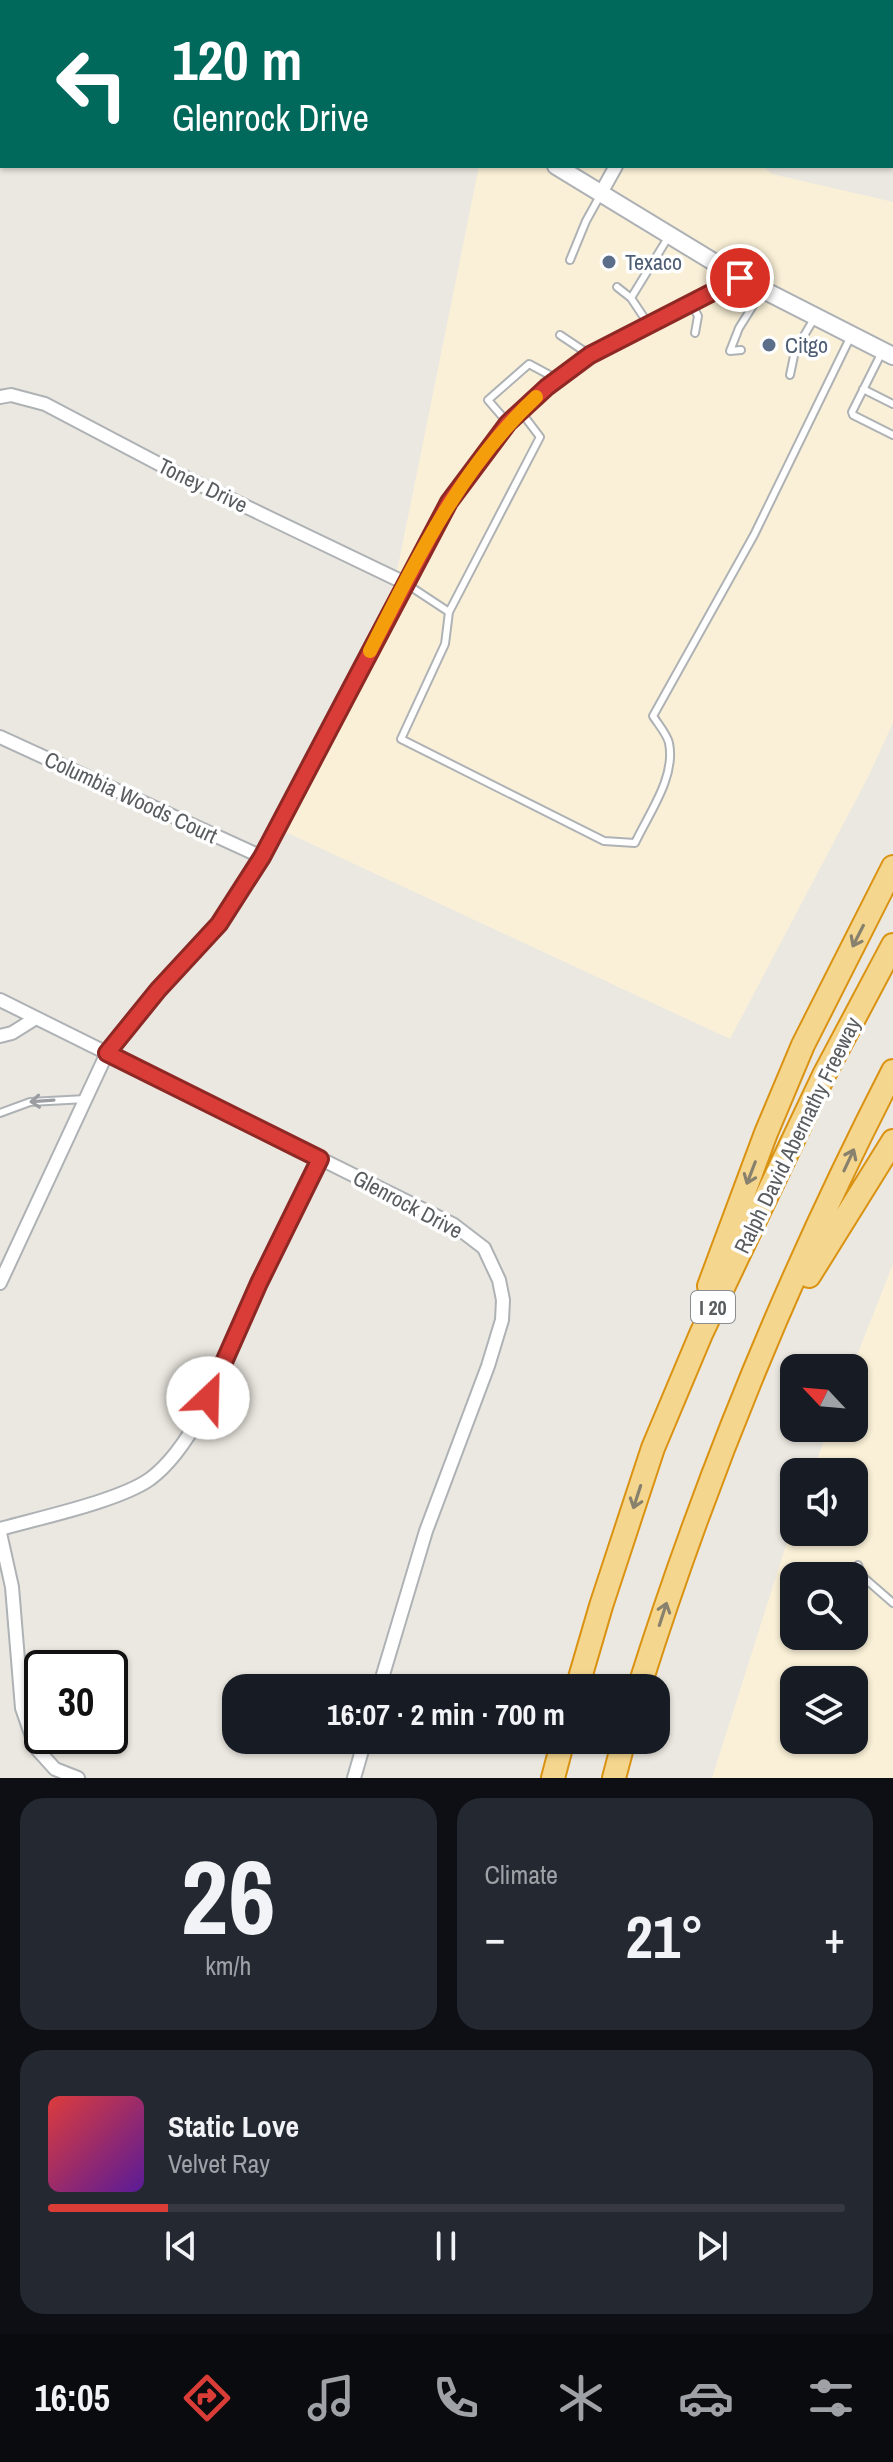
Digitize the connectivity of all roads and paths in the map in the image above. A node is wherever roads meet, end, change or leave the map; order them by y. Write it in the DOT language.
graph roads {
  1 [pos="559,168"];
  2 [pos="615,168"];
  3 [pos="601,193"];
  4 [pos="669,235"];
  5 [pos="570,260"];
  6 [pos="740,278"];
  7 [pos="617,287"];
  8 [pos="763,290"];
  9 [pos="631,298"];
  10 [pos="691,303"];
  11 [pos="815,316"];
  12 [pos="649,325"];
  13 [pos="695,333"];
  14 [pos="560,335"];
  15 [pos="852,335"];
  16 [pos="741,350"];
  17 [pos="888,353"];
  18 [pos="590,355"];
  19 [pos="790,375"];
  20 [pos="557,379"];
  21 [pos="863,389"];
  22 [pos="0,397"];
  23 [pos="891,402"];
  24 [pos="885,409"];
  25 [pos="521,411"];
  26 [pos="508,423"];
  27 [pos="893,434"];
  28 [pos="405,583"];
  29 [pos="449,612"];
  30 [pos="0,737"];
  31 [pos="262,857"];
  32 [pos="893,867"];
  33 [pos="893,945"];
  34 [pos="0,1000"];
  35 [pos="36,1018"];
  36 [pos="0,1036"];
  37 [pos="107,1053"];
  38 [pos="893,1071"];
  39 [pos="86,1099"];
  40 [pos="0,1113"];
  41 [pos="893,1141"];
  42 [pos="320,1159"];
  43 [pos="5,1257"];
  44 [pos="0,1283"];
  45 [pos="759,1359"];
  46 [pos="653,1448"];
  47 [pos="0,1531"];
  48 [pos="868,1581"];
  49 [pos="893,1603"];
  50 [pos="383,1674"];
  51 [pos="581,1674"];
  52 [pos="643,1674"];
  53 [pos="361,1754"];
  54 [pos="559,1754"];
  55 [pos="620,1754"];
  56 [pos="78,1778"];
  57 [pos="354,1778"];
  58 [pos="553,1778"];
  59 [pos="614,1778"];
  1 -- 3 [label="main road"];
  2 -- 3 [label="street"];
  3 -- 4 [label="main road"];
  3 -- 5 [label="lane"];
  4 -- 6 [label="main road"];
  4 -- 9 [label="lane"];
  6 -- 8 [label="main road"];
  6 -- 10 [label="street"];
  7 -- 9 [label="lane"];
  8 -- 11 [label="main road"];
  8 -- 16 [label="lane"];
  9 -- 12 [label="lane"];
  10 -- 12 [label="street"];
  10 -- 13 [label="lane"];
  11 -- 15 [label="main road"];
  11 -- 19 [label="lane"];
  12 -- 18 [label="street"];
  14 -- 18 [label="lane"];
  15 -- 17 [label="main road"];
  15 -- 29 [label="lane"];
  17 -- 21 [label="lane"];
  18 -- 20 [label="street"];
  20 -- 25 [label="street"];
  20 -- 26 [label="lane"];
  21 -- 23 [label="lane"];
  21 -- 27 [label="lane"];
  22 -- 28 [label="street, Toney Drive"];
  23 -- 24 [label="lane"];
  25 -- 26 [label="street"];
  25 -- 29 [label="lane"];
  26 -- 28 [label="street"];
  28 -- 29 [label="lane"];
  28 -- 31 [label="street"];
  30 -- 31 [label="street, Columbia Woods Court"];
  31 -- 37 [label="street"];
  32 -- 46 [label="highway, one-way"];
  33 -- 46 [label="highway, Ralph David Abernathy Freeway / I 20"];
  34 -- 35 [label="street, Glenrock Drive"];
  35 -- 36 [label="street"];
  35 -- 37 [label="street, Glenrock Drive"];
  37 -- 39 [label="street"];
  37 -- 42 [label="street, Glenrock Drive"];
  45 -- 38 [label="highway, one-way"];
  39 -- 40 [label="lane, one-way"];
  39 -- 43 [label="street"];
  41 -- 45 [label="highway"];
  42 -- 47 [label="street"];
  42 -- 50 [label="street, Glenrock Drive"];
  43 -- 44 [label="street"];
  52 -- 45 [label="highway, one-way"];
  46 -- 51 [label="highway, Ralph David Abernathy Freeway / I 20, one-way"];
  47 -- 56 [label="street"];
  48 -- 49 [label="lane"];
  53 -- 57 [label="street"];
  54 -- 58 [label="highway"];
  55 -- 59 [label="highway"];
}
